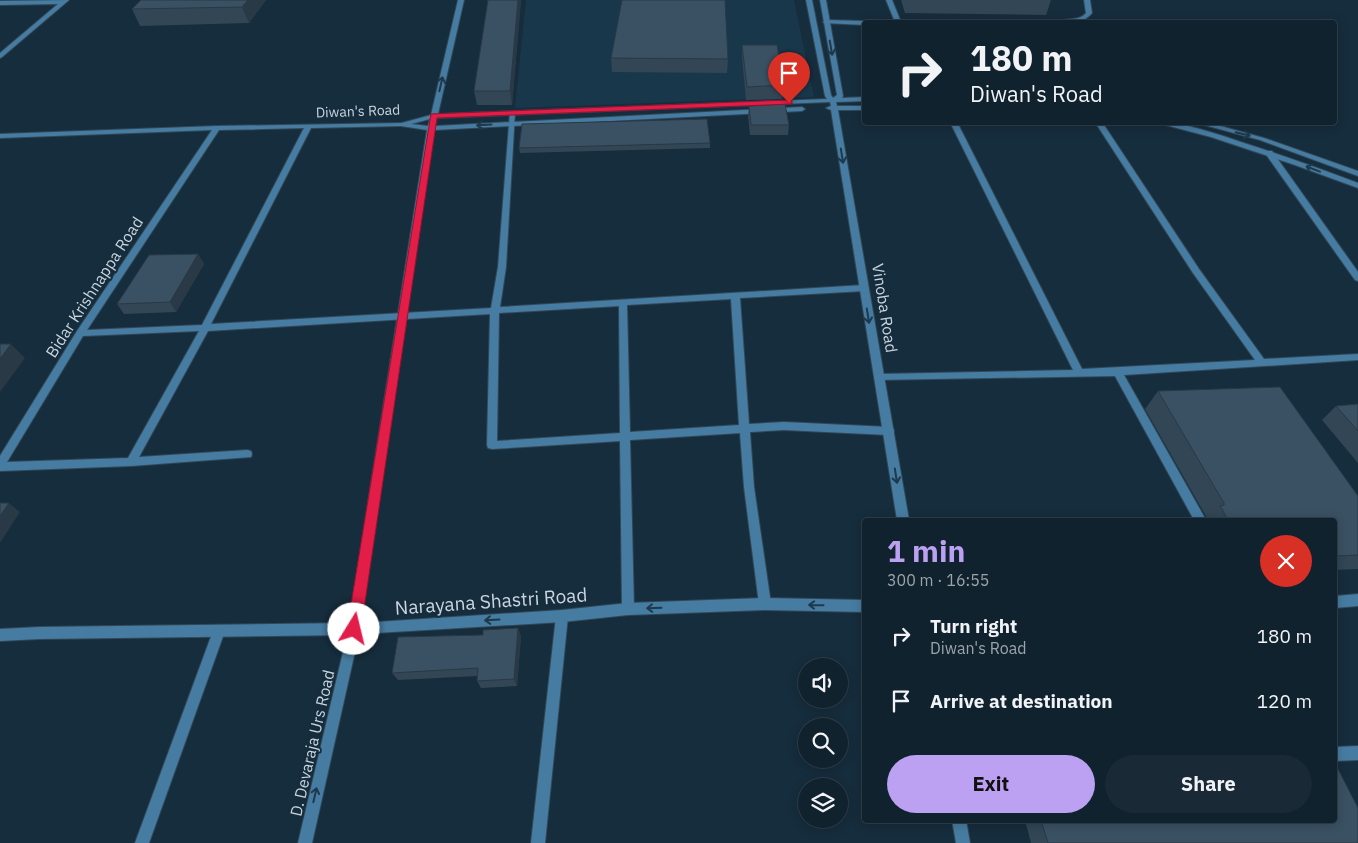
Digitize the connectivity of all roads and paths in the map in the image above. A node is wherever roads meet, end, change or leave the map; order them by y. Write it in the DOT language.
graph roads {
  1 [pos="460,0"];
  2 [pos="809,0"];
  3 [pos="823,0"];
  4 [pos="889,0"];
  5 [pos="1087,0"];
  6 [pos="65,1"];
  7 [pos="0,3"];
  8 [pos="897,20"];
  9 [pos="1072,20"];
  10 [pos="826,22"];
  11 [pos="862,23"];
  12 [pos="0,56"];
  13 [pos="862,99"];
  14 [pos="833,104"];
  15 [pos="862,108"];
  16 [pos="512,112"];
  17 [pos="434,116"];
  18 [pos="512,123"];
  19 [pos="401,124"];
  20 [pos="954,125"];
  21 [pos="1100,125"];
  22 [pos="1170,125"];
  23 [pos="1208,125"];
  24 [pos="310,126"];
  25 [pos="217,128"];
  26 [pos="431,128"];
  27 [pos="0,136"];
  28 [pos="1269,153"];
  29 [pos="1358,174"];
  30 [pos="1358,186"];
  31 [pos="1358,278"];
  32 [pos="864,288"];
  33 [pos="735,295"];
  34 [pos="622,302"];
  35 [pos="495,310"];
  36 [pos="402,316"];
  37 [pos="205,328"];
  38 [pos="80,333"];
  39 [pos="1358,357"];
  40 [pos="1262,362"];
  41 [pos="1079,372"];
  42 [pos="1118,372"];
  43 [pos="879,378"];
  44 [pos="745,428"];
  45 [pos="888,431"];
  46 [pos="624,435"];
  47 [pos="247,454"];
  48 [pos="131,462"];
  49 [pos="0,466"];
  50 [pos="903,518"];
  51 [pos="1199,518"];
  52 [pos="1358,600"];
  53 [pos="1337,602"];
  54 [pos="764,604"];
  55 [pos="862,606"];
  56 [pos="628,609"];
  57 [pos="562,616"];
  58 [pos="354,629"];
  59 [pos="219,631"];
  60 [pos="0,635"];
  61 [pos="1358,753"];
  62 [pos="1337,754"];
  63 [pos="960,823"];
  64 [pos="142,843"];
  65 [pos="304,843"];
  66 [pos="538,843"];
  67 [pos="963,843"];
  17 -- 1 [label="street, D. Devaraja Urs Road, one-way"];
  2 -- 14 [label="street, Vinoba Road"];
  3 -- 10 [label="street, Vinoba Road"];
  4 -- 8 [label="street"];
  5 -- 9 [label="street"];
  6 -- 7 [label="street"];
  6 -- 12 [label="street"];
  10 -- 11 [label="street"];
  10 -- 14 [label="street, Vinoba Road, one-way"];
  13 -- 14 [label="street, Diwan's Road"];
  14 -- 15 [label="street"];
  14 -- 16 [label="street, Diwan's Road"];
  14 -- 18 [label="street"];
  14 -- 32 [label="street, Vinoba Road, one-way"];
  16 -- 17 [label="street, Diwan's Road"];
  16 -- 18 [label="street"];
  17 -- 19 [label="street, Diwan's Road"];
  17 -- 26 [label="street, D. Devaraja Urs Road"];
  18 -- 26 [label="street, one-way"];
  18 -- 35 [label="street"];
  19 -- 24 [label="street, Diwan's Road"];
  19 -- 26 [label="street"];
  20 -- 41 [label="street"];
  21 -- 40 [label="street"];
  22 -- 28 [label="street"];
  23 -- 29 [label="street, one-way"];
  24 -- 25 [label="street, Diwan's Road"];
  24 -- 37 [label="street"];
  25 -- 27 [label="street, Diwan's Road"];
  25 -- 38 [label="street, Bidar Krishnappa Road"];
  26 -- 36 [label="street, D. Devaraja Urs Road"];
  30 -- 28 [label="street, one-way"];
  28 -- 31 [label="street"];
  32 -- 33 [label="street"];
  32 -- 43 [label="street, Vinoba Road, one-way"];
  33 -- 34 [label="street"];
  33 -- 44 [label="street"];
  34 -- 35 [label="street"];
  34 -- 46 [label="street"];
  35 -- 36 [label="street"];
  35 -- 46 [label="street"];
  36 -- 37 [label="street"];
  36 -- 58 [label="street, D. Devaraja Urs Road"];
  37 -- 38 [label="street"];
  37 -- 48 [label="street"];
  38 -- 49 [label="street, Bidar Krishnappa Road"];
  39 -- 40 [label="street"];
  40 -- 42 [label="street"];
  41 -- 42 [label="street"];
  41 -- 43 [label="street"];
  42 -- 51 [label="street"];
  43 -- 45 [label="street, Vinoba Road"];
  44 -- 45 [label="street"];
  44 -- 46 [label="street"];
  44 -- 54 [label="street"];
  45 -- 50 [label="street, Vinoba Road, one-way"];
  46 -- 56 [label="street"];
  47 -- 48 [label="street"];
  48 -- 49 [label="street"];
  52 -- 53 [label="street"];
  55 -- 54 [label="street, Narayana Shastri Road, one-way"];
  54 -- 56 [label="street, Narayana Shastri Road, one-way"];
  56 -- 57 [label="street, Narayana Shastri Road"];
  57 -- 58 [label="street, Narayana Shastri Road, one-way"];
  57 -- 66 [label="street"];
  58 -- 59 [label="street, Narayana Shastri Road"];
  65 -- 58 [label="street, D. Devaraja Urs Road, one-way"];
  59 -- 60 [label="street, Narayana Shastri Road"];
  59 -- 64 [label="street"];
  61 -- 62 [label="street"];
  63 -- 67 [label="street"];
}
